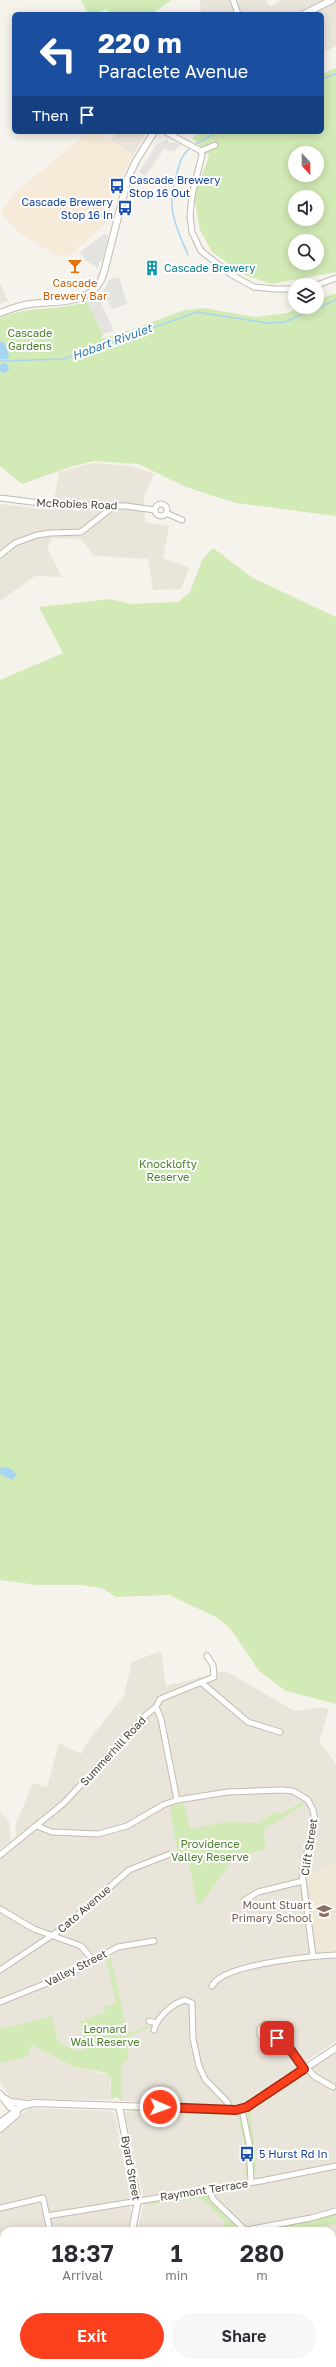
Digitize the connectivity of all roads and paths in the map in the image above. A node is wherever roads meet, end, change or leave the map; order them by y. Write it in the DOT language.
graph roads {
  1 [pos="233,0"];
  2 [pos="332,0"];
  3 [pos="237,12"];
  4 [pos="308,12"];
  5 [pos="153,134"];
  6 [pos="169,134"];
  7 [pos="214,145"];
  8 [pos="201,151"];
  9 [pos="336,278"];
  10 [pos="324,282"];
  11 [pos="288,288"];
  12 [pos="0,313"];
  13 [pos="0,498"];
  14 [pos="114,506"];
  15 [pos="155,510"];
  16 [pos="166,513"];
  17 [pos="182,520"];
  18 [pos="0,555"];
  19 [pos="207,1656"];
  20 [pos="202,1683"];
  21 [pos="156,1707"];
  22 [pos="280,1732"];
  23 [pos="177,1800"];
  24 [pos="37,1826"];
  25 [pos="170,1854"];
  26 [pos="0,1855"];
  27 [pos="303,1881"];
  28 [pos="245,1900"];
  29 [pos="0,1909"];
  30 [pos="52,1937"];
  31 [pos="154,1942"];
  32 [pos="336,1955"];
  33 [pos="313,1956"];
  34 [pos="93,1960"];
  35 [pos="0,1970"];
  36 [pos="212,1986"];
  37 [pos="0,2002"];
  38 [pos="149,2021"];
  39 [pos="156,2024"];
  40 [pos="154,2030"];
  41 [pos="283,2039"];
  42 [pos="336,2048"];
  43 [pos="305,2068"];
  44 [pos="333,2087"];
  45 [pos="2,2096"];
  46 [pos="11,2102"];
  47 [pos="29,2104"];
  48 [pos="119,2106"];
  49 [pos="17,2110"];
  50 [pos="229,2110"];
  51 [pos="242,2110"];
  52 [pos="0,2123"];
  53 [pos="0,2129"];
  54 [pos="336,2166"];
  55 [pos="251,2182"];
  56 [pos="209,2189"];
  57 [pos="138,2201"];
  58 [pos="0,2208"];
  59 [pos="336,2211"];
  60 [pos="48,2216"];
  61 [pos="49,2227"];
  62 [pos="133,2227"];
  63 [pos="239,2227"];
  64 [pos="264,2227"];
  1 -- 3 [label="street"];
  2 -- 4 [label="street"];
  5 -- 12 [label="street"];
  6 -- 8 [label="street"];
  7 -- 8 [label="street"];
  8 -- 11 [label="street"];
  9 -- 10 [label="street"];
  13 -- 14 [label="street, McRobies Road"];
  14 -- 15 [label="street, McRobies Road"];
  14 -- 18 [label="street"];
  15 -- 16 [label="street"];
  15 -- 16 [label="street"];
  16 -- 17 [label="street"];
  19 -- 20 [label="street, Summerhill Road"];
  20 -- 21 [label="street, Summerhill Road"];
  20 -- 22 [label="street"];
  21 -- 23 [label="street"];
  21 -- 24 [label="street, Summerhill Road"];
  23 -- 24 [label="street, Clift Street"];
  23 -- 27 [label="street, Clift Street"];
  24 -- 26 [label="street, Summerhill Road"];
  25 -- 30 [label="street, Cato Avenue"];
  27 -- 28 [label="street"];
  27 -- 33 [label="street, Clift Street"];
  29 -- 30 [label="street"];
  30 -- 34 [label="street"];
  30 -- 35 [label="street, Cato Avenue"];
  31 -- 34 [label="street, Valley Street"];
  32 -- 33 [label="street"];
  33 -- 36 [label="street"];
  34 -- 37 [label="street, Valley Street"];
  38 -- 39 [label="street"];
  39 -- 40 [label="street"];
  39 -- 50 [label="street"];
  41 -- 41 [label="street"];
  41 -- 43 [label="street"];
  42 -- 43 [label="street"];
  43 -- 44 [label="street"];
  43 -- 51 [label="street"];
  45 -- 46 [label="street"];
  45 -- 49 [label="street"];
  46 -- 47 [label="street"];
  46 -- 49 [label="street"];
  47 -- 48 [label="street"];
  47 -- 49 [label="street"];
  48 -- 50 [label="street"];
  48 -- 57 [label="street, Byard Street"];
  49 -- 52 [label="street"];
  49 -- 53 [label="street"];
  50 -- 51 [label="street"];
  51 -- 55 [label="street"];
  54 -- 55 [label="street, Raymont Terrace"];
  55 -- 56 [label="street, Raymont Terrace"];
  56 -- 57 [label="street, Raymont Terrace"];
  56 -- 63 [label="street"];
  57 -- 60 [label="street, Raymont Terrace"];
  57 -- 62 [label="street, Byard Street"];
  58 -- 60 [label="street"];
  59 -- 64 [label="street"];
  60 -- 61 [label="street"];
}
